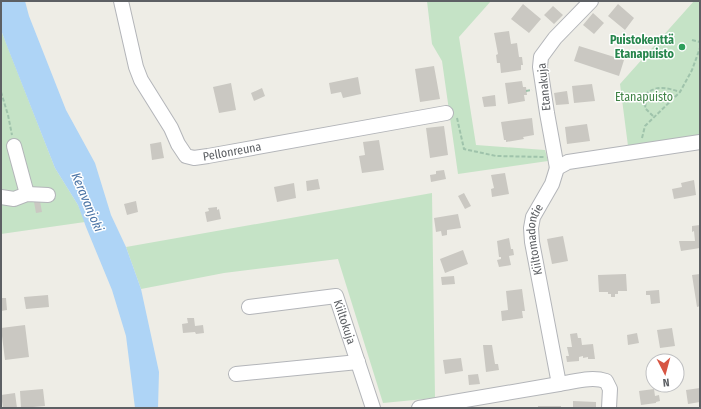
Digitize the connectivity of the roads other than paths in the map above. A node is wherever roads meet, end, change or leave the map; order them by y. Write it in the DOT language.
graph roads {
  1 [pos="121,1"];
  2 [pos="591,1"];
  3 [pos="446,113"];
  4 [pos="700,142"];
  5 [pos="14,146"];
  6 [pos="556,162"];
  7 [pos="27,194"];
  8 [pos="48,195"];
  9 [pos="1,197"];
  10 [pos="249,307"];
  11 [pos="358,362"];
  12 [pos="236,374"];
  13 [pos="559,384"];
  14 [pos="373,408"];
  15 [pos="419,408"];
  16 [pos="609,408"];
  1 -- 3 [label="street, Pellonreuna"];
  2 -- 6 [label="street, Etanakuja"];
  4 -- 6 [label="street"];
  5 -- 7 [label="street"];
  6 -- 13 [label="street, Kiiltomadontie"];
  7 -- 8 [label="street"];
  7 -- 9 [label="street"];
  10 -- 11 [label="street, Kiiltokuja"];
  11 -- 12 [label="street"];
  11 -- 14 [label="street, Kiiltokuja"];
  13 -- 15 [label="street"];
  13 -- 16 [label="street"];
}
